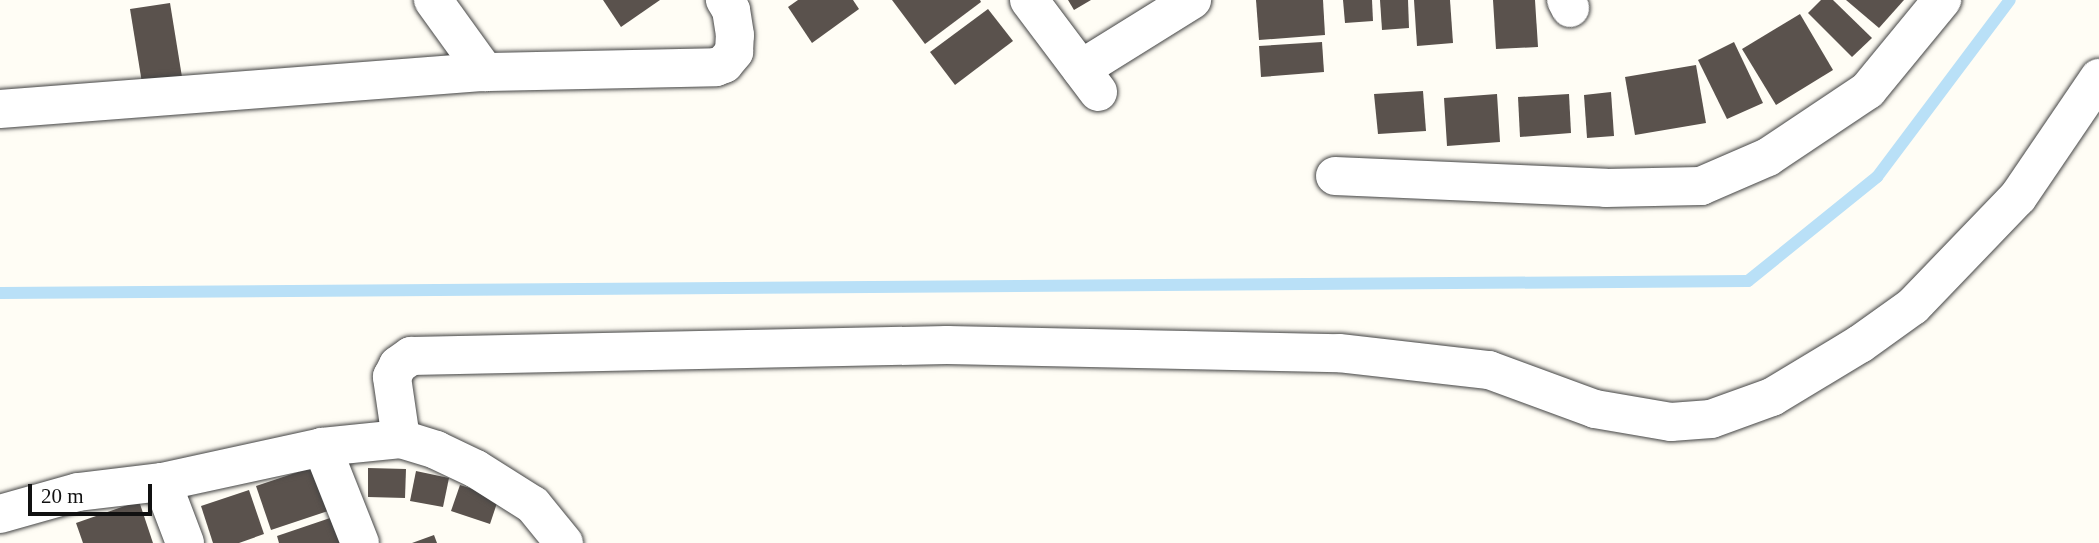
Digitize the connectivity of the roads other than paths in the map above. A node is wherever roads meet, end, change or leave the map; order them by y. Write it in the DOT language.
graph roads {
  1 [pos="433,0"];
  2 [pos="724,0"];
  3 [pos="1029,0"];
  4 [pos="1192,0"];
  5 [pos="1942,0"];
  6 [pos="485,72"];
  7 [pos="2099,78"];
  8 [pos="0,109"];
  9 [pos="1335,176"];
  10 [pos="401,439"];
  11 [pos="322,447"];
  12 [pos="162,482"];
  13 [pos="0,514"];
  14 [pos="185,543"];
  15 [pos="360,543"];
  16 [pos="564,543"];
  1 -- 6 [label="street"];
  2 -- 6 [label="street"];
  3 -- 4 [label="street"];
  5 -- 9 [label="street"];
  6 -- 8 [label="street"];
  7 -- 10 [label="street"];
  10 -- 11 [label="street"];
  10 -- 16 [label="street"];
  11 -- 12 [label="street"];
  11 -- 15 [label="street"];
  12 -- 13 [label="street"];
  12 -- 14 [label="street"];
}
